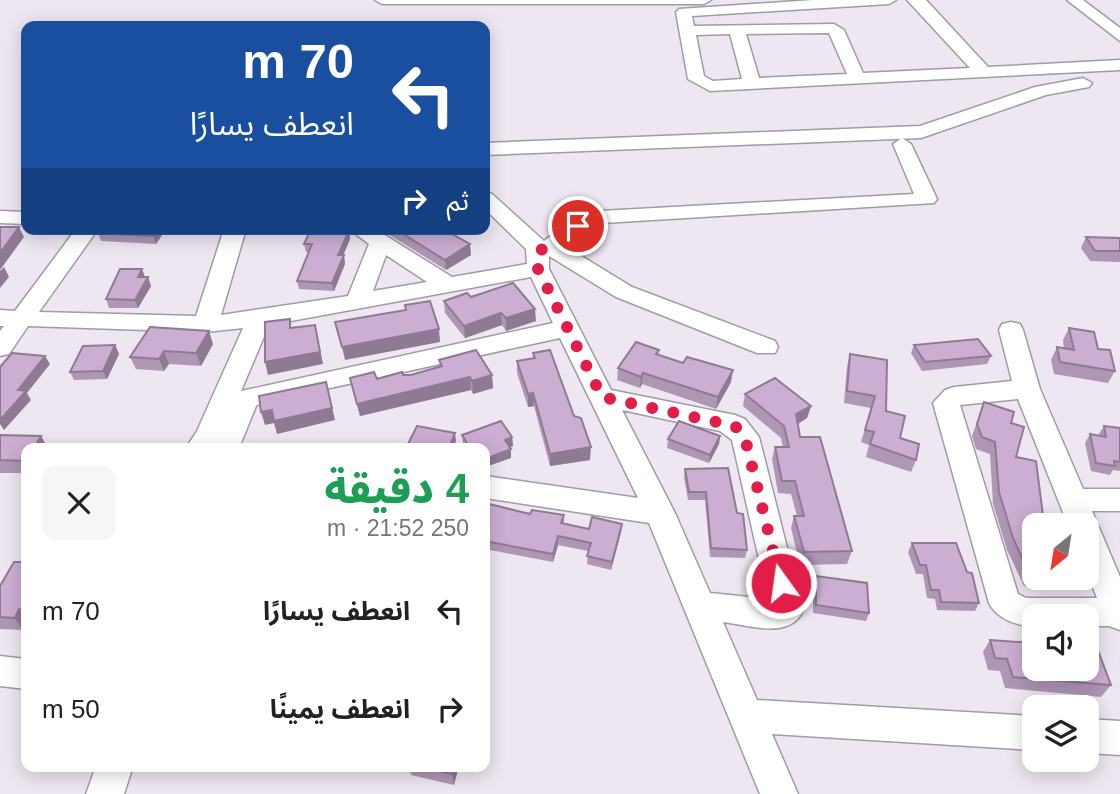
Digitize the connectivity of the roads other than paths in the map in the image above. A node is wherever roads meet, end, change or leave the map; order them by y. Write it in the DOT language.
graph roads {
  1 [pos="382,0"];
  2 [pos="560,0"];
  3 [pos="705,0"];
  4 [pos="889,0"];
  5 [pos="914,0"];
  6 [pos="1074,0"];
  7 [pos="737,30"];
  8 [pos="687,31"];
  9 [pos="1117,32"];
  10 [pos="1120,65"];
  11 [pos="985,74"];
  12 [pos="857,78"];
  13 [pos="1120,80"];
  14 [pos="752,84"];
  15 [pos="902,144"];
  16 [pos="490,149"];
  17 [pos="490,202"];
  18 [pos="0,217"];
  19 [pos="21,218"];
  20 [pos="82,235"];
  21 [pos="233,235"];
  22 [pos="369,235"];
  23 [pos="380,243"];
  24 [pos="542,256"];
  25 [pos="446,284"];
  26 [pos="358,302"];
  27 [pos="11,318"];
  28 [pos="259,319"];
  29 [pos="206,324"];
  30 [pos="568,328"];
  31 [pos="1011,330"];
  32 [pos="766,347"];
  33 [pos="0,348"];
  34 [pos="1027,389"];
  35 [pos="602,397"];
  36 [pos="203,443"];
  37 [pos="227,443"];
  38 [pos="490,488"];
  39 [pos="1120,500"];
  40 [pos="660,513"];
  41 [pos="1078,513"];
  42 [pos="1099,564"];
  43 [pos="701,606"];
  44 [pos="1119,614"];
  45 [pos="0,671"];
  46 [pos="21,673"];
  47 [pos="747,716"];
  48 [pos="1022,732"];
  49 [pos="1099,737"];
  50 [pos="1120,738"];
  51 [pos="113,772"];
  52 [pos="105,794"];
  53 [pos="779,794"];
  1 -- 2 [label="street"];
  2 -- 3 [label="street"];
  4 -- 8 [label="street"];
  5 -- 11 [label="street"];
  6 -- 9 [label="street"];
  7 -- 8 [label="street"];
  7 -- 12 [label="street"];
  7 -- 14 [label="street"];
  8 -- 14 [label="street"];
  10 -- 11 [label="street"];
  11 -- 12 [label="street"];
  12 -- 14 [label="street"];
  13 -- 16 [label="street"];
  15 -- 24 [label="street"];
  17 -- 24 [label="street"];
  18 -- 19 [label="street"];
  20 -- 27 [label="street"];
  21 -- 29 [label="street"];
  22 -- 23 [label="street"];
  23 -- 25 [label="street"];
  23 -- 26 [label="street"];
  24 -- 25 [label="street"];
  24 -- 30 [label="street"];
  24 -- 32 [label="street"];
  25 -- 26 [label="street"];
  26 -- 28 [label="street"];
  27 -- 29 [label="street"];
  27 -- 33 [label="street"];
  28 -- 29 [label="street"];
  28 -- 36 [label="street"];
  30 -- 35 [label="street"];
  30 -- 37 [label="street"];
  31 -- 34 [label="street"];
  34 -- 41 [label="street"];
  34 -- 44 [label="street"];
  35 -- 40 [label="street"];
  35 -- 43 [label="street"];
  38 -- 40 [label="street"];
  39 -- 41 [label="street"];
  40 -- 43 [label="street"];
  42 -- 44 [label="street"];
  43 -- 47 [label="street"];
  45 -- 46 [label="street"];
  47 -- 48 [label="street"];
  47 -- 53 [label="street"];
  49 -- 50 [label="street"];
  51 -- 52 [label="street"];
}
